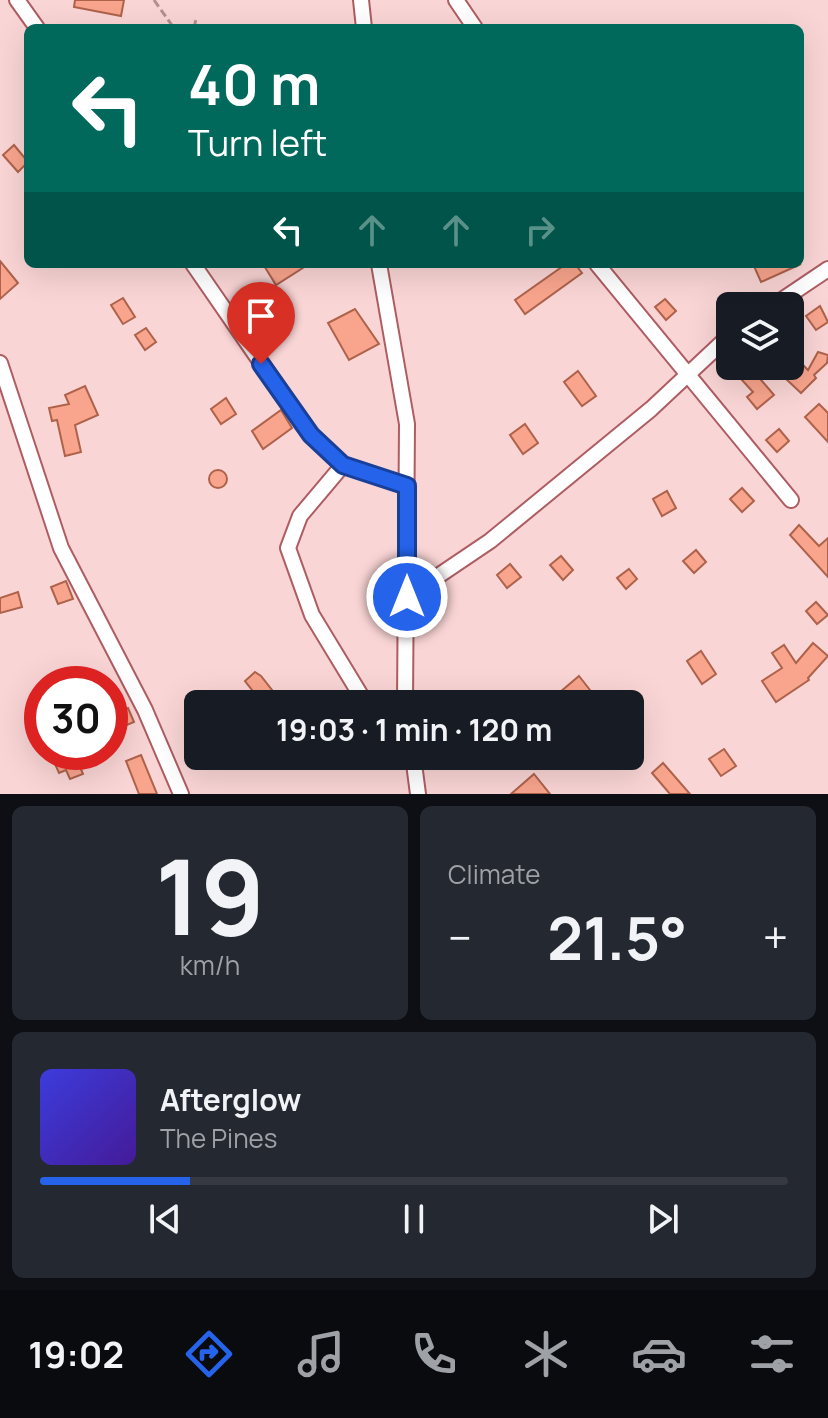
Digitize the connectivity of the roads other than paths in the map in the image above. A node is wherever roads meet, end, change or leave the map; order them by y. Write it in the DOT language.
graph roads {
  1 [pos="17,0"];
  2 [pos="361,0"];
  3 [pos="456,0"];
  4 [pos="34,24"];
  5 [pos="364,24"];
  6 [pos="472,24"];
  7 [pos="196,268"];
  8 [pos="380,268"];
  9 [pos="600,268"];
  10 [pos="828,269"];
  11 [pos="794,292"];
  12 [pos="716,348"];
  13 [pos="0,363"];
  14 [pos="688,373"];
  15 [pos="343,465"];
  16 [pos="407,486"];
  17 [pos="791,500"];
  18 [pos="407,597"];
  19 [pos="358,690"];
  20 [pos="405,690"];
  21 [pos="413,770"];
  22 [pos="181,794"];
  23 [pos="418,794"];
  1 -- 4 [label="street"];
  2 -- 5 [label="street"];
  3 -- 6 [label="street"];
  7 -- 15 [label="street"];
  8 -- 16 [label="street"];
  9 -- 14 [label="street"];
  10 -- 11 [label="street"];
  12 -- 14 [label="street"];
  13 -- 22 [label="street"];
  14 -- 17 [label="street"];
  14 -- 18 [label="street"];
  15 -- 16 [label="street"];
  15 -- 19 [label="street"];
  16 -- 18 [label="street"];
  18 -- 20 [label="street"];
  21 -- 23 [label="street"];
}
